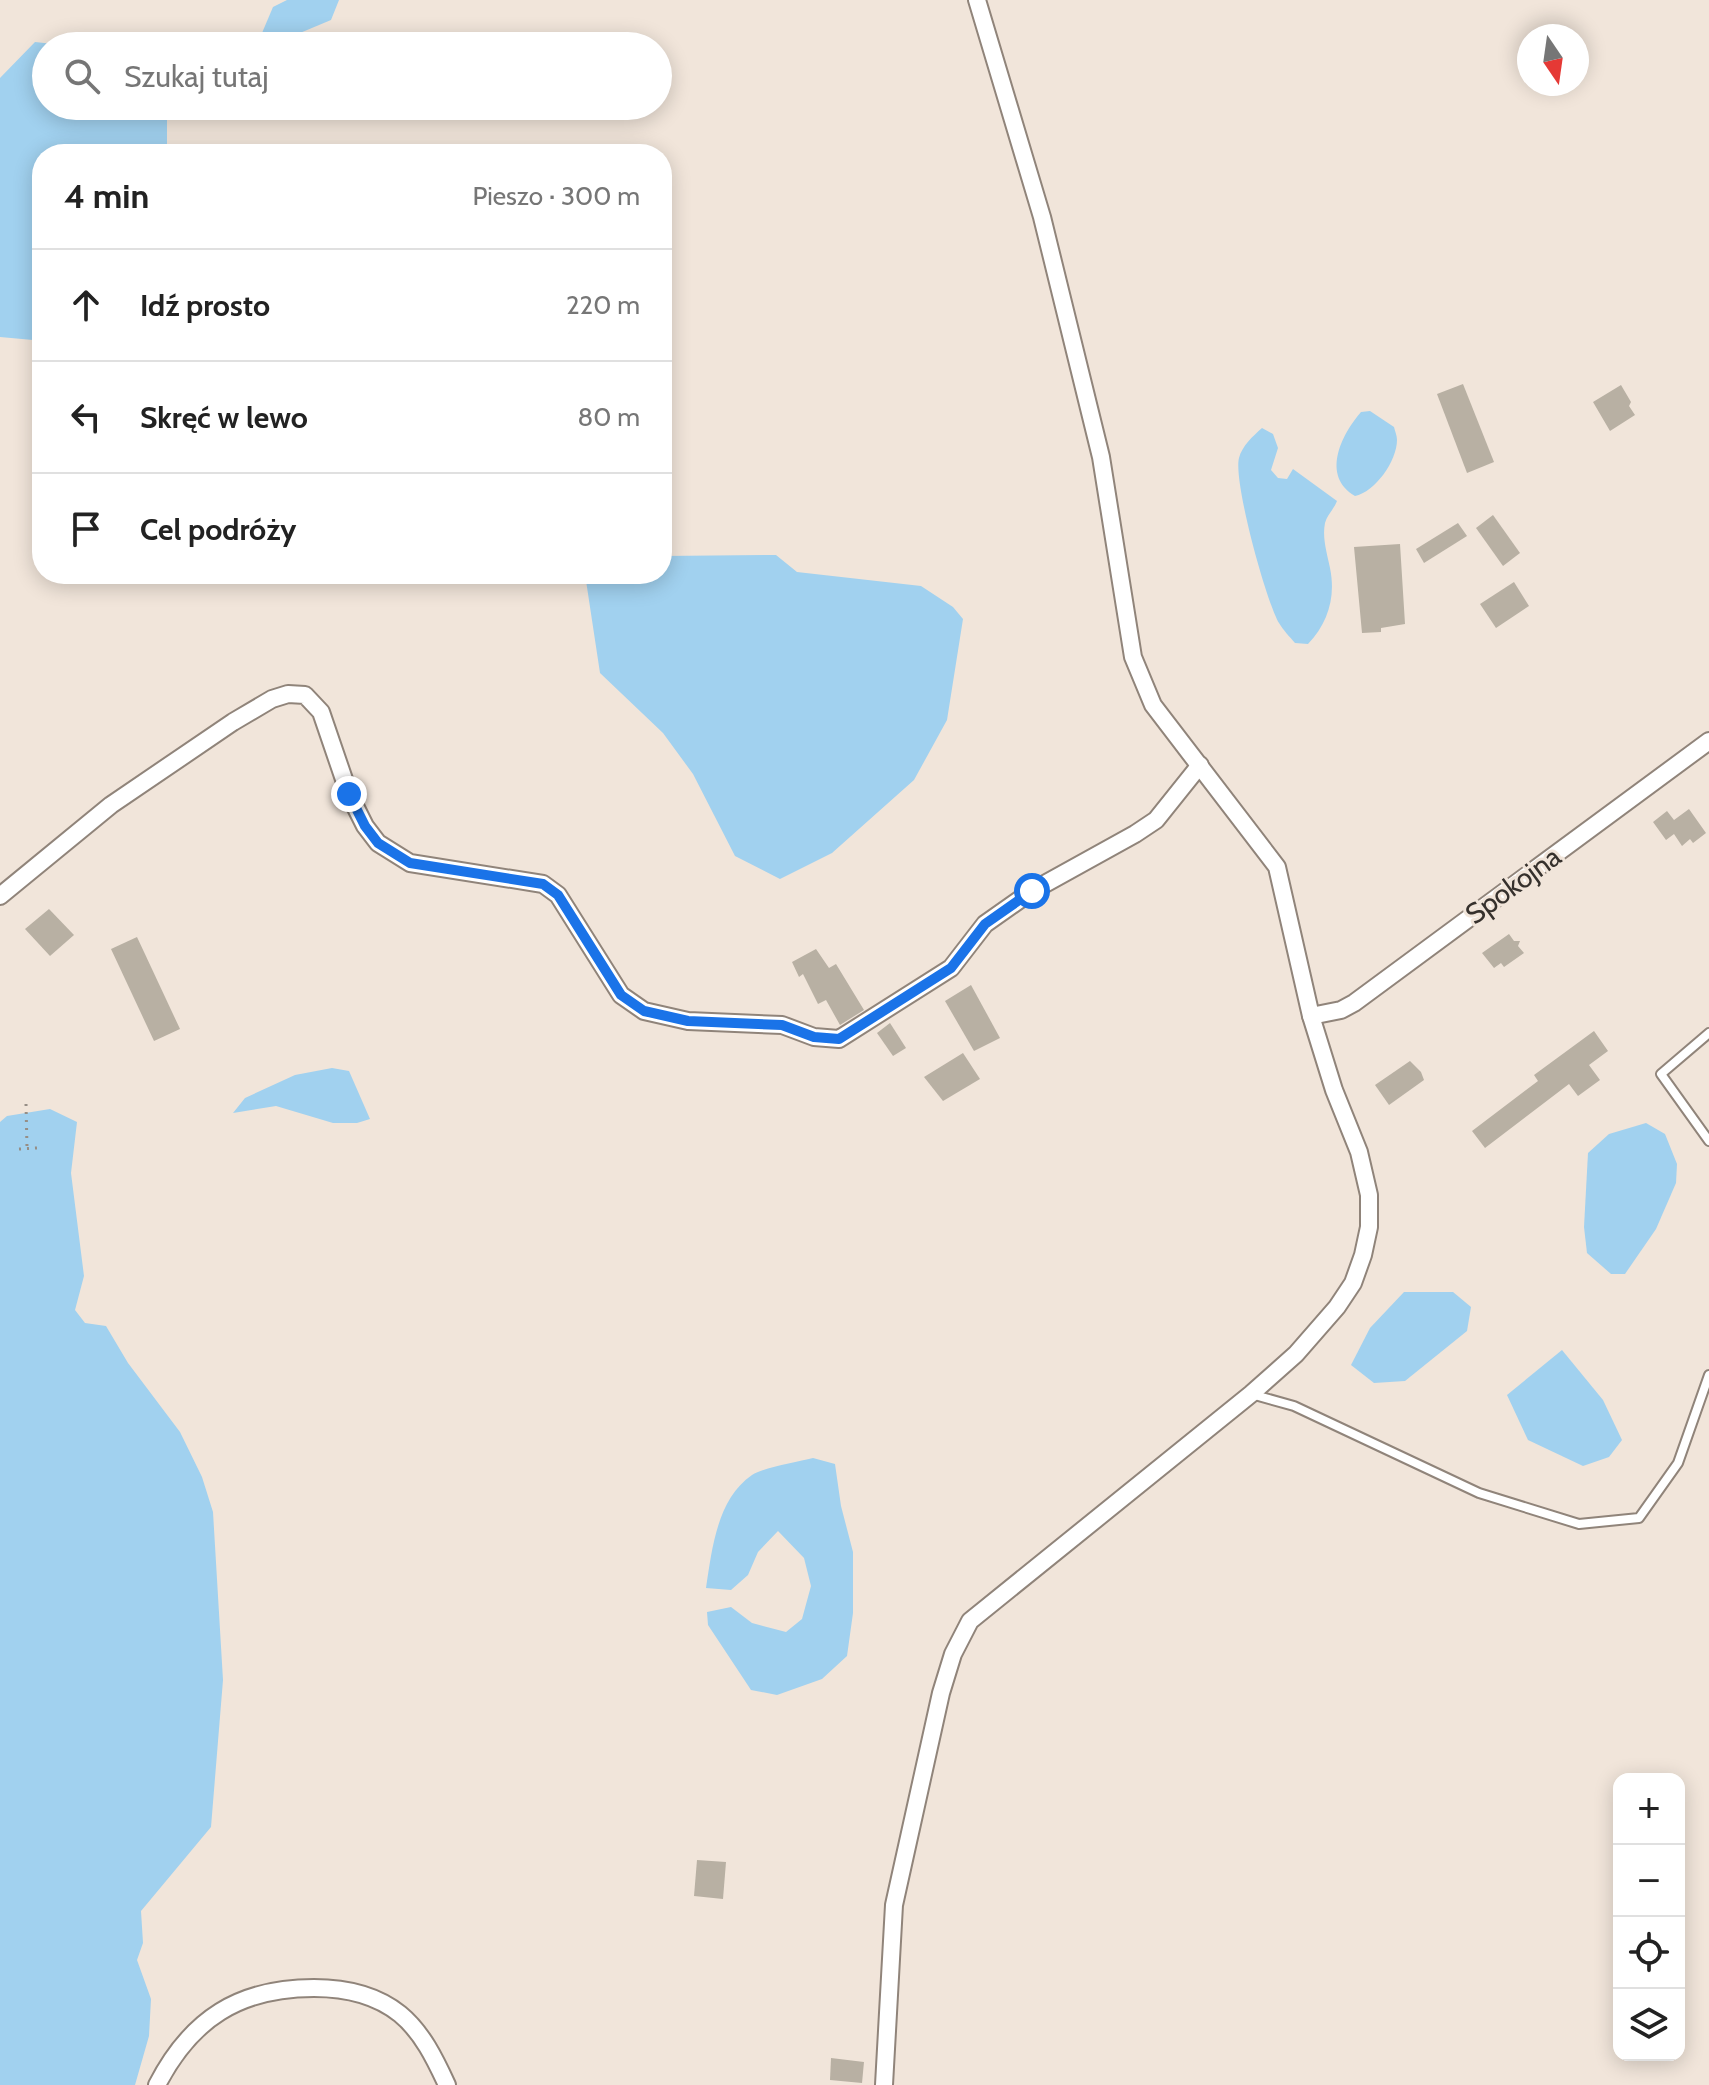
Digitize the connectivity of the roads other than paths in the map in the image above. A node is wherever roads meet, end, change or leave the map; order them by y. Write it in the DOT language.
graph roads {
  1 [pos="977,0"];
  2 [pos="1709,741"];
  3 [pos="1200,765"];
  4 [pos="0,896"];
  5 [pos="1311,1016"];
  6 [pos="1709,1033"];
  7 [pos="1709,1141"];
  8 [pos="1709,1375"];
  9 [pos="1251,1394"];
  10 [pos="157,2085"];
  11 [pos="447,2085"];
  12 [pos="884,2085"];
  1 -- 3 [label="street"];
  2 -- 5 [label="street, Spokojna"];
  3 -- 4 [label="street"];
  3 -- 5 [label="street"];
  5 -- 9 [label="street"];
  6 -- 7 [label="lane"];
  8 -- 9 [label="lane"];
  9 -- 12 [label="street"];
  10 -- 11 [label="street"];
}
